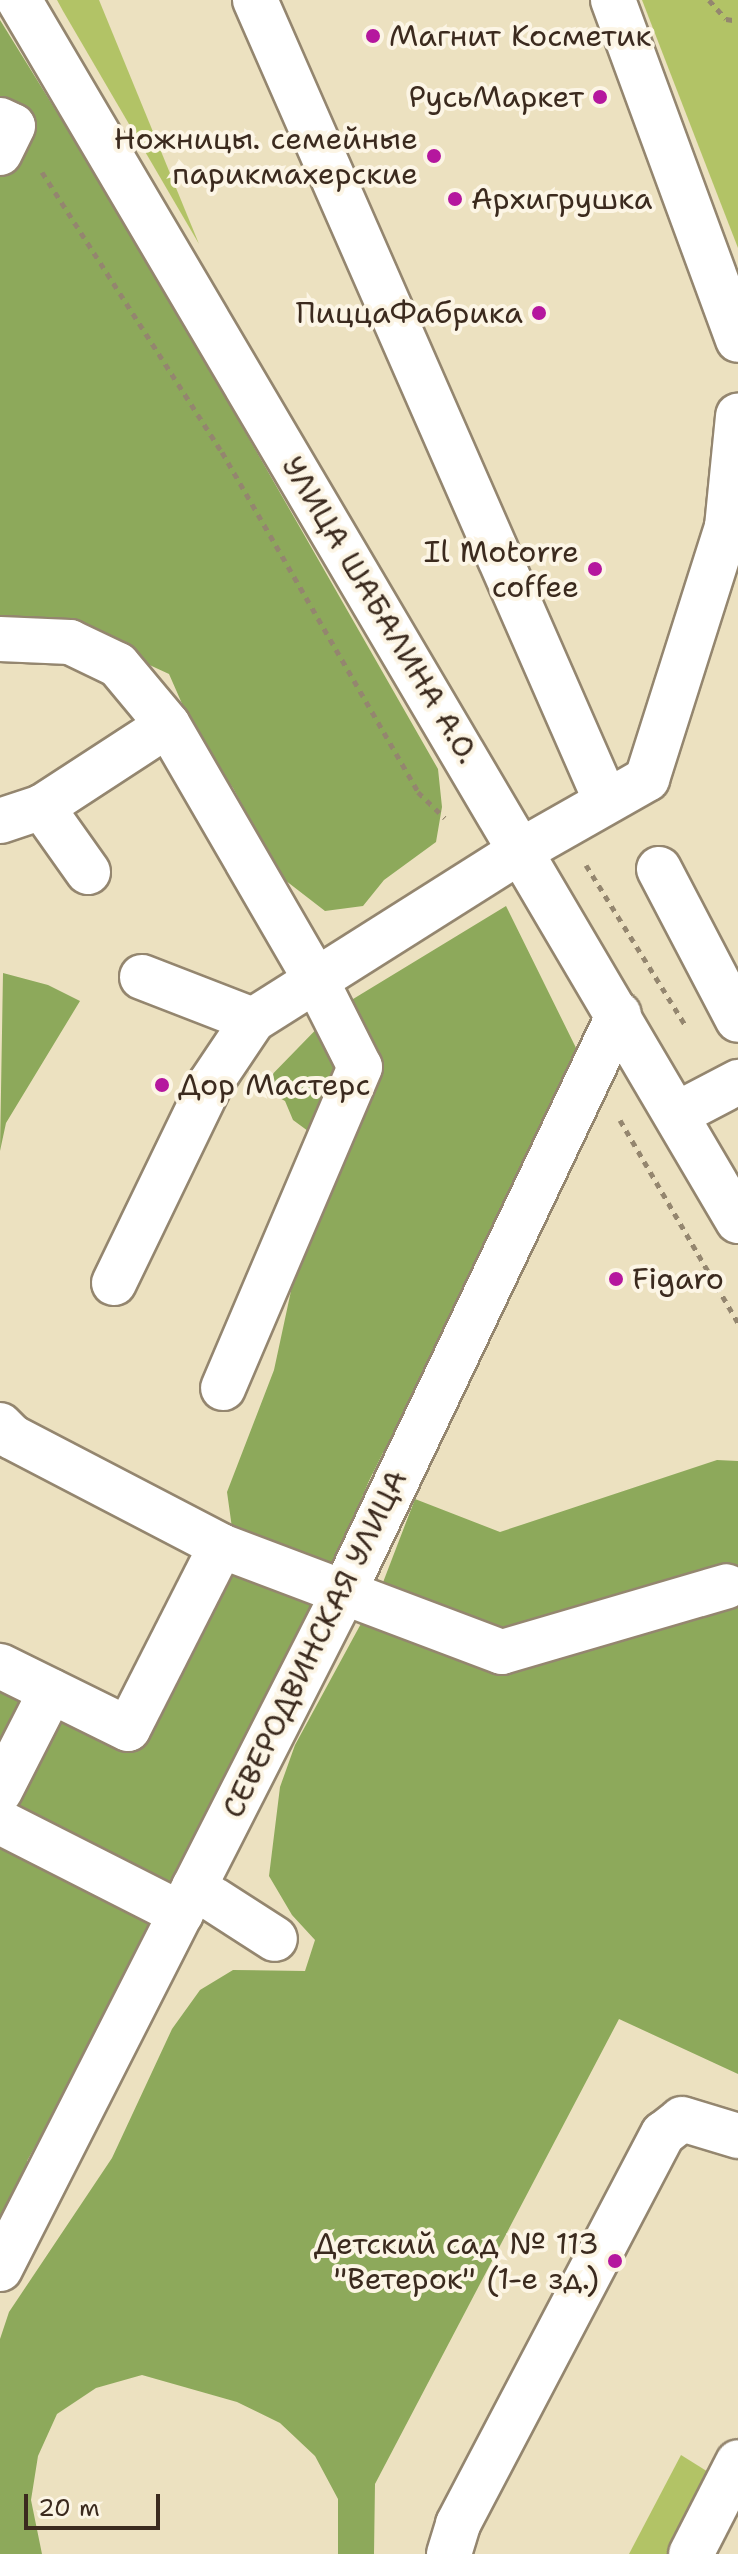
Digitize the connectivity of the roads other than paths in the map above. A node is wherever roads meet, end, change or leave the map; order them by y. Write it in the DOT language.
graph roads {
  1 [pos="19,0"];
  2 [pos="255,0"];
  3 [pos="613,0"];
  4 [pos="738,340"];
  5 [pos="738,416"];
  6 [pos="732,525"];
  7 [pos="0,639"];
  8 [pos="168,725"];
  9 [pos="606,801"];
  10 [pos="42,807"];
  11 [pos="0,821"];
  12 [pos="509,858"];
  13 [pos="659,869"];
  14 [pos="88,872"];
  15 [pos="142,977"];
  16 [pos="317,982"];
  17 [pos="619,1014"];
  18 [pos="253,1020"];
  19 [pos="738,1020"];
  20 [pos="732,1086"];
  21 [pos="679,1113"];
  22 [pos="738,1221"];
  23 [pos="114,1283"];
  24 [pos="223,1388"];
  25 [pos="0,1425"];
  26 [pos="221,1546"];
  27 [pos="734,1591"];
  28 [pos="343,1594"];
  29 [pos="0,1666"];
  30 [pos="51,1691"];
  31 [pos="0,1791"];
  32 [pos="0,1822"];
  33 [pos="187,1900"];
  34 [pos="275,1939"];
  35 [pos="738,2136"];
  36 [pos="0,2269"];
  37 [pos="738,2462"];
  38 [pos="449,2554"];
  39 [pos="691,2554"];
  1 -- 12 [label="street, УЛИЦА ШАБАЛИНА А.О."];
  2 -- 9 [label="street"];
  3 -- 4 [label="street"];
  5 -- 6 [label="street"];
  6 -- 9 [label="street"];
  7 -- 8 [label="street"];
  8 -- 10 [label="street"];
  8 -- 16 [label="street"];
  9 -- 12 [label="street"];
  10 -- 11 [label="street"];
  10 -- 14 [label="street"];
  12 -- 16 [label="street"];
  12 -- 17 [label="street, УЛИЦА ШАБАЛИНА А.О."];
  13 -- 19 [label="street"];
  15 -- 18 [label="street"];
  16 -- 18 [label="street"];
  16 -- 24 [label="street"];
  17 -- 21 [label="street, УЛИЦА ШАБАЛИНА А.О."];
  17 -- 28 [label="street, СЕВЕРОДВИНСКАЯ УЛИЦА"];
  18 -- 23 [label="street"];
  20 -- 21 [label="street"];
  21 -- 22 [label="street, УЛИЦА ШАБАЛИНА А.О."];
  25 -- 26 [label="street"];
  26 -- 28 [label="street"];
  26 -- 30 [label="street"];
  27 -- 28 [label="street"];
  28 -- 33 [label="street, СЕВЕРОДВИНСКАЯ УЛИЦА"];
  29 -- 30 [label="street"];
  30 -- 31 [label="street"];
  32 -- 33 [label="street"];
  33 -- 34 [label="street"];
  33 -- 36 [label="street, СЕВЕРОДВИНСКАЯ УЛИЦА"];
  35 -- 38 [label="street"];
  37 -- 39 [label="street"];
}
